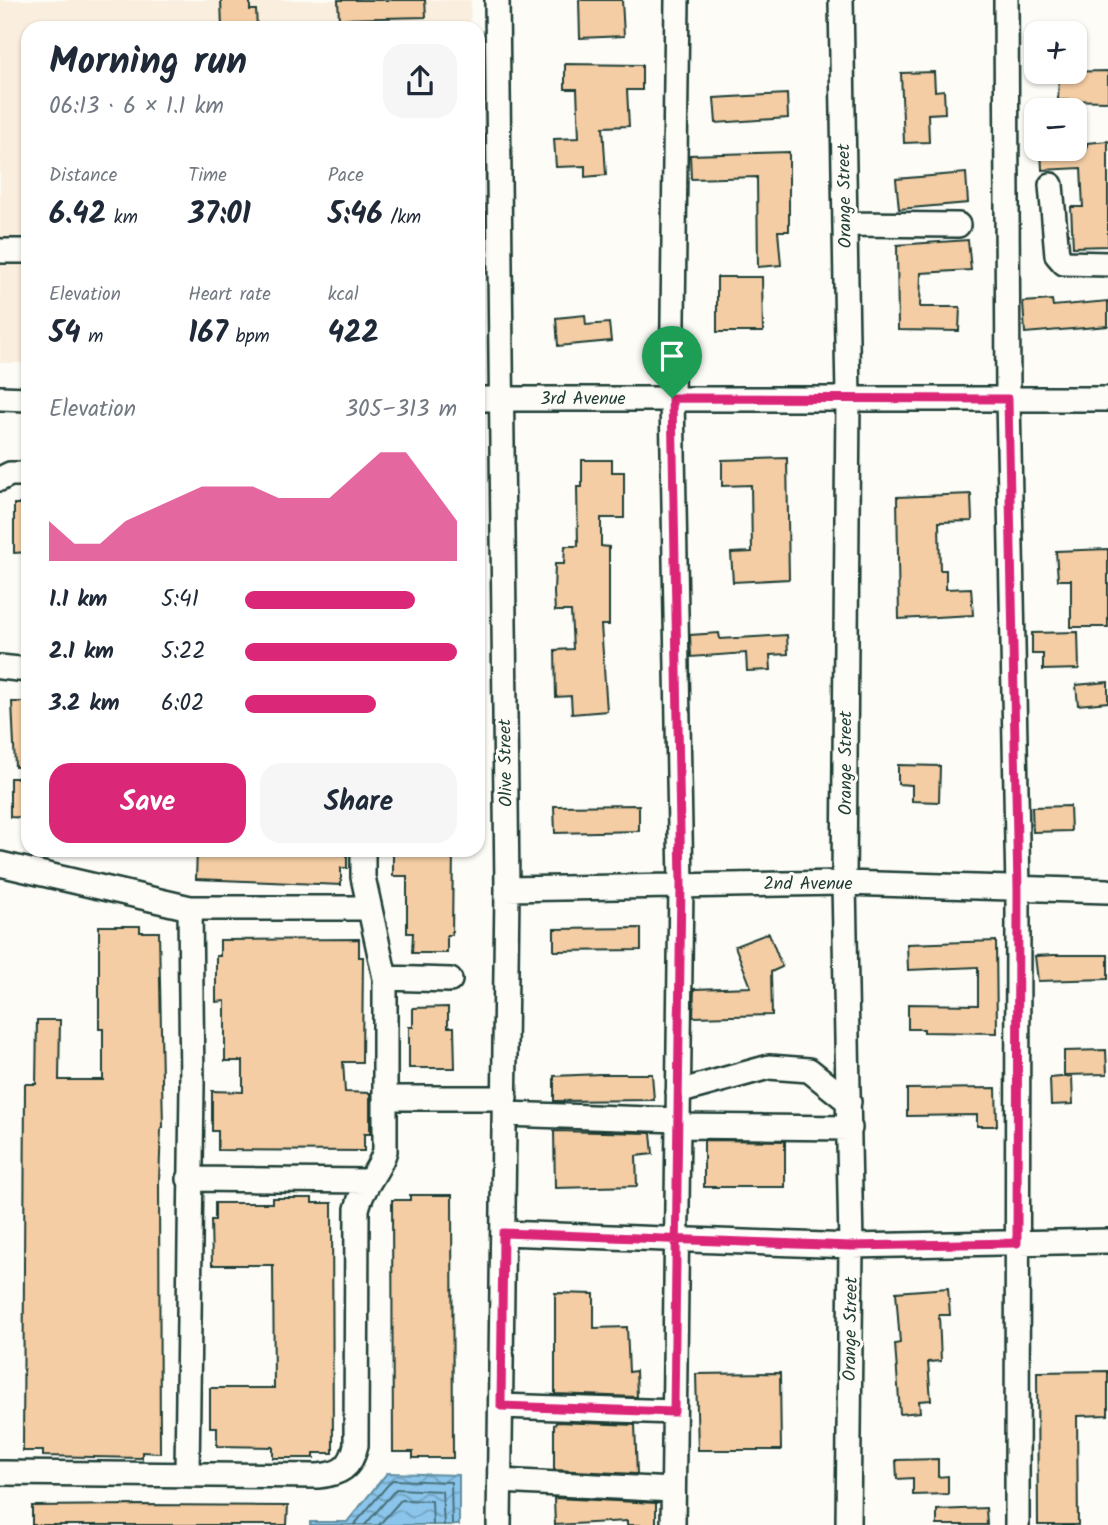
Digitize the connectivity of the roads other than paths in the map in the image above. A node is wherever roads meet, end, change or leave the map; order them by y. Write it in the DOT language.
graph roads {
  1 [pos="497,0"];
  2 [pos="677,0"];
  3 [pos="841,0"];
  4 [pos="1006,0"];
  5 [pos="487,76"];
  6 [pos="1051,185"];
  7 [pos="845,224"];
  8 [pos="957,225"];
  9 [pos="0,251"];
  10 [pos="21,251"];
  11 [pos="1108,264"];
  12 [pos="0,398"];
  13 [pos="672,398"];
  14 [pos="848,398"];
  15 [pos="21,399"];
  16 [pos="489,399"];
  17 [pos="1008,399"];
  18 [pos="1108,399"];
  19 [pos="21,474"];
  20 [pos="0,479"];
  21 [pos="0,667"];
  22 [pos="21,669"];
  23 [pos="363,857"];
  24 [pos="0,864"];
  25 [pos="844,883"];
  26 [pos="681,884"];
  27 [pos="507,890"];
  28 [pos="1018,890"];
  29 [pos="1108,891"];
  30 [pos="190,908"];
  31 [pos="369,908"];
  32 [pos="385,978"];
  33 [pos="450,980"];
  34 [pos="678,1092"];
  35 [pos="386,1098"];
  36 [pos="849,1102"];
  37 [pos="505,1106"];
  38 [pos="678,1123"];
  39 [pos="850,1128"];
  40 [pos="189,1179"];
  41 [pos="368,1181"];
  42 [pos="503,1233"];
  43 [pos="679,1239"];
  44 [pos="1108,1241"];
  45 [pos="1017,1243"];
  46 [pos="851,1246"];
  47 [pos="501,1406"];
  48 [pos="674,1412"];
  49 [pos="0,1473"];
  50 [pos="187,1474"];
  51 [pos="500,1482"];
  52 [pos="673,1490"];
  53 [pos="499,1525"];
  54 [pos="673,1525"];
  55 [pos="848,1525"];
  56 [pos="1017,1525"];
  1 -- 5 [label="street, Olive Street"];
  2 -- 13 [label="street"];
  3 -- 7 [label="street, Orange Street"];
  4 -- 17 [label="street"];
  5 -- 16 [label="street, Olive Street"];
  6 -- 11 [label="street"];
  7 -- 8 [label="street"];
  7 -- 14 [label="street, Orange Street"];
  9 -- 10 [label="street"];
  12 -- 15 [label="street"];
  13 -- 14 [label="street, 3rd Avenue"];
  13 -- 16 [label="street, 3rd Avenue"];
  13 -- 26 [label="street"];
  14 -- 17 [label="street, 3rd Avenue"];
  14 -- 25 [label="street, Orange Street"];
  16 -- 27 [label="street, Olive Street"];
  17 -- 18 [label="street, 3rd Avenue"];
  17 -- 28 [label="street"];
  19 -- 20 [label="street"];
  21 -- 22 [label="street"];
  23 -- 31 [label="street"];
  24 -- 30 [label="street"];
  25 -- 26 [label="street, 2nd Avenue"];
  25 -- 28 [label="street, 2nd Avenue"];
  25 -- 36 [label="street, Orange Street"];
  26 -- 27 [label="street, 2nd Avenue"];
  26 -- 34 [label="street"];
  27 -- 37 [label="street, Olive Street"];
  28 -- 29 [label="street, 2nd Avenue"];
  28 -- 45 [label="street"];
  30 -- 31 [label="street"];
  30 -- 40 [label="street"];
  31 -- 32 [label="street"];
  32 -- 33 [label="street"];
  32 -- 35 [label="street"];
  34 -- 36 [label="street"];
  34 -- 38 [label="street"];
  35 -- 37 [label="street"];
  35 -- 41 [label="street"];
  36 -- 39 [label="street, Orange Street"];
  37 -- 38 [label="street"];
  37 -- 42 [label="street, Olive Street"];
  38 -- 39 [label="street"];
  38 -- 43 [label="street"];
  39 -- 46 [label="street, Orange Street"];
  40 -- 41 [label="street"];
  40 -- 50 [label="street"];
  41 -- 50 [label="street"];
  42 -- 43 [label="street"];
  42 -- 47 [label="street, Olive Street"];
  43 -- 46 [label="street"];
  43 -- 48 [label="street"];
  44 -- 45 [label="street"];
  45 -- 46 [label="street"];
  45 -- 56 [label="street"];
  46 -- 55 [label="street, Orange Street"];
  47 -- 48 [label="street"];
  47 -- 51 [label="street, Olive Street"];
  48 -- 52 [label="street"];
  49 -- 50 [label="street"];
  51 -- 52 [label="street"];
  51 -- 53 [label="street, Olive Street"];
  52 -- 54 [label="street"];
}
